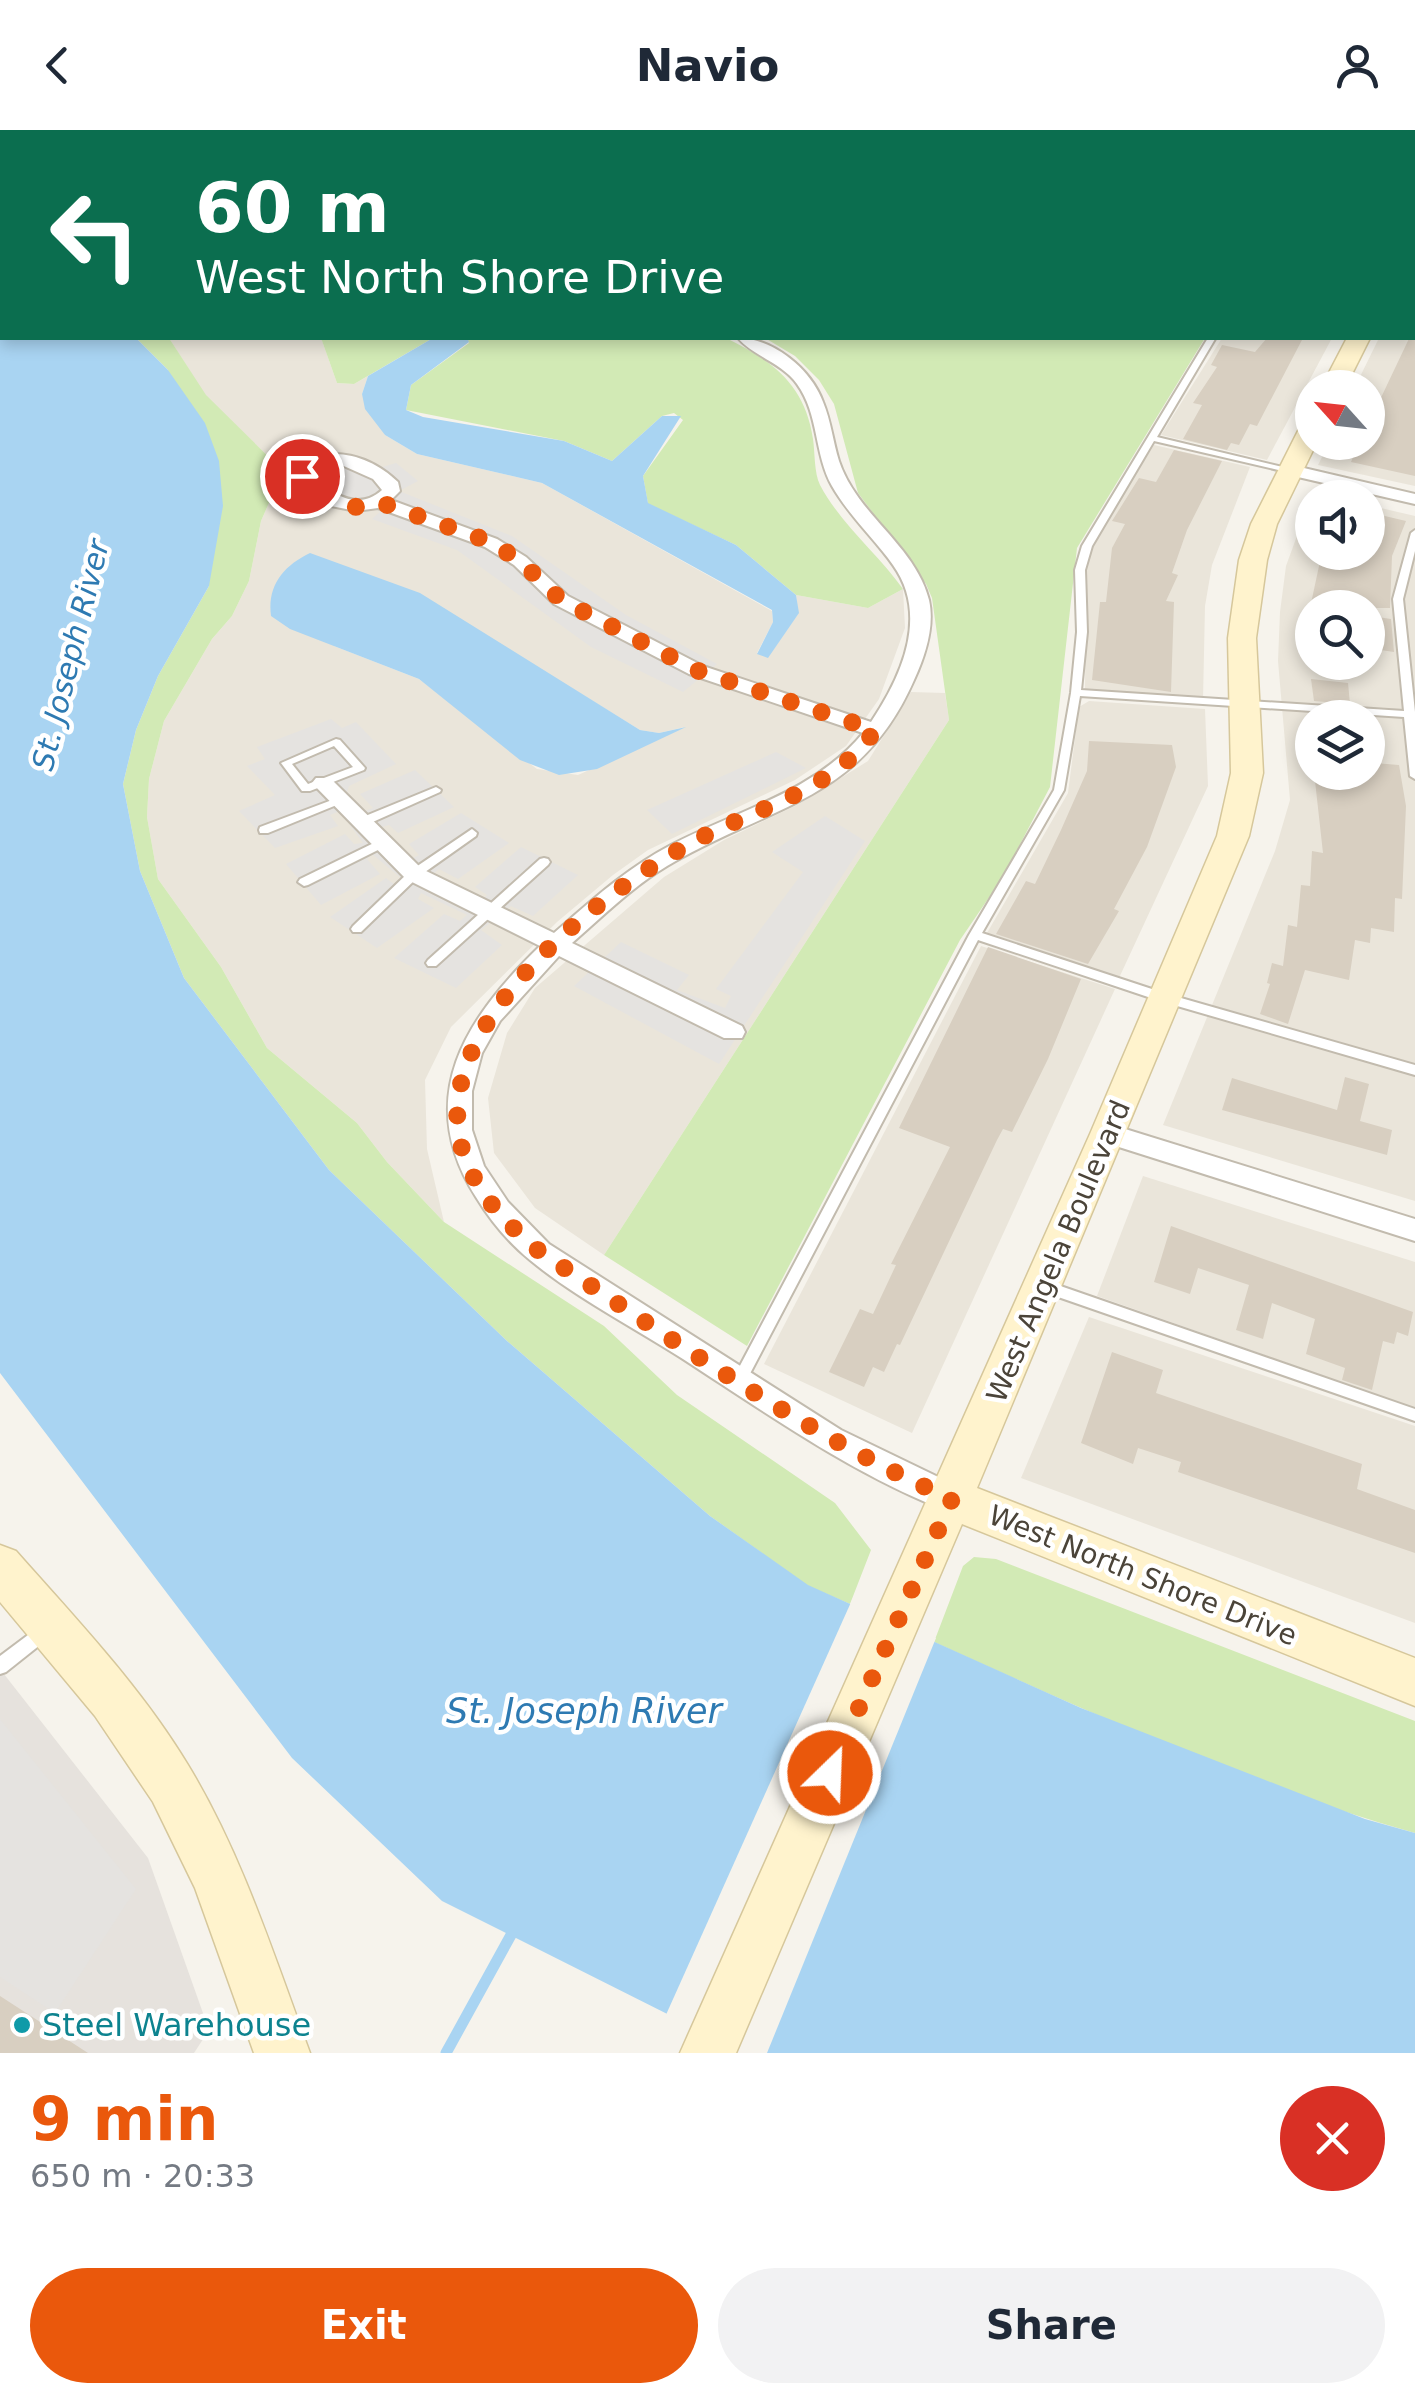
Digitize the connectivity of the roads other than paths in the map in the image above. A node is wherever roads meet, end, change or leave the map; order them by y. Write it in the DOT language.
graph roads {
  1 [pos="748,340"];
  2 [pos="1210,340"];
  3 [pos="1357,340"];
  4 [pos="1341,370"];
  5 [pos="1150,438"];
  6 [pos="1295,460"];
  7 [pos="1290,470"];
  8 [pos="1415,499"];
  9 [pos="379,502"];
  10 [pos="1415,533"];
  11 [pos="1076,693"];
  12 [pos="1244,706"];
  13 [pos="1411,714"];
  14 [pos="875,730"];
  15 [pos="1415,776"];
  16 [pos="436,790"];
  17 [pos="331,791"];
  18 [pos="362,822"];
  19 [pos="264,830"];
  20 [pos="472,833"];
  21 [pos="382,842"];
  22 [pos="544,862"];
  23 [pos="414,874"];
  24 [pos="304,882"];
  25 [pos="490,913"];
  26 [pos="357,929"];
  27 [pos="974,935"];
  28 [pos="555,946"];
  29 [pos="432,962"];
  30 [pos="1164,998"];
  31 [pos="732,1032"];
  32 [pos="1415,1070"];
  33 [pos="1110,1134"];
  34 [pos="1415,1230"];
  35 [pos="1044,1286"];
  36 [pos="739,1381"];
  37 [pos="1415,1416"];
  38 [pos="952,1499"];
  39 [pos="0,1567"];
  40 [pos="50,1626"];
  41 [pos="0,1666"];
  42 [pos="1415,1682"];
  43 [pos="282,2053"];
  44 [pos="708,2053"];
  1 -- 14 [label="street, West North Shore Drive"];
  2 -- 5 [label="lane"];
  3 -- 4 [label="street"];
  5 -- 7 [label="lane"];
  5 -- 11 [label="lane"];
  6 -- 7 [label="street, West Angela Boulevard"];
  7 -- 8 [label="street"];
  7 -- 12 [label="street, West Angela Boulevard"];
  9 -- 14 [label="street"];
  10 -- 13 [label="lane"];
  11 -- 12 [label="lane"];
  11 -- 27 [label="lane"];
  12 -- 13 [label="lane"];
  12 -- 30 [label="street, West Angela Boulevard"];
  13 -- 15 [label="lane"];
  14 -- 28 [label="street, West North Shore Drive"];
  16 -- 18 [label="lane"];
  17 -- 17 [label="lane"];
  17 -- 18 [label="street"];
  17 -- 19 [label="lane"];
  18 -- 21 [label="street"];
  20 -- 23 [label="lane"];
  21 -- 23 [label="street"];
  21 -- 24 [label="lane"];
  22 -- 25 [label="lane"];
  23 -- 25 [label="street"];
  23 -- 26 [label="lane"];
  25 -- 28 [label="street"];
  25 -- 29 [label="lane"];
  27 -- 30 [label="lane"];
  27 -- 36 [label="lane"];
  28 -- 31 [label="street"];
  28 -- 36 [label="street, West North Shore Drive"];
  30 -- 32 [label="lane"];
  30 -- 33 [label="street, West Angela Boulevard"];
  33 -- 34 [label="street"];
  33 -- 35 [label="street, West Angela Boulevard"];
  35 -- 37 [label="lane"];
  35 -- 38 [label="street, West Angela Boulevard"];
  36 -- 38 [label="street, West North Shore Drive"];
  38 -- 42 [label="street, West North Shore Drive"];
  38 -- 44 [label="street, West Angela Boulevard"];
  39 -- 40 [label="street"];
  40 -- 41 [label="lane"];
  40 -- 43 [label="street"];
}
